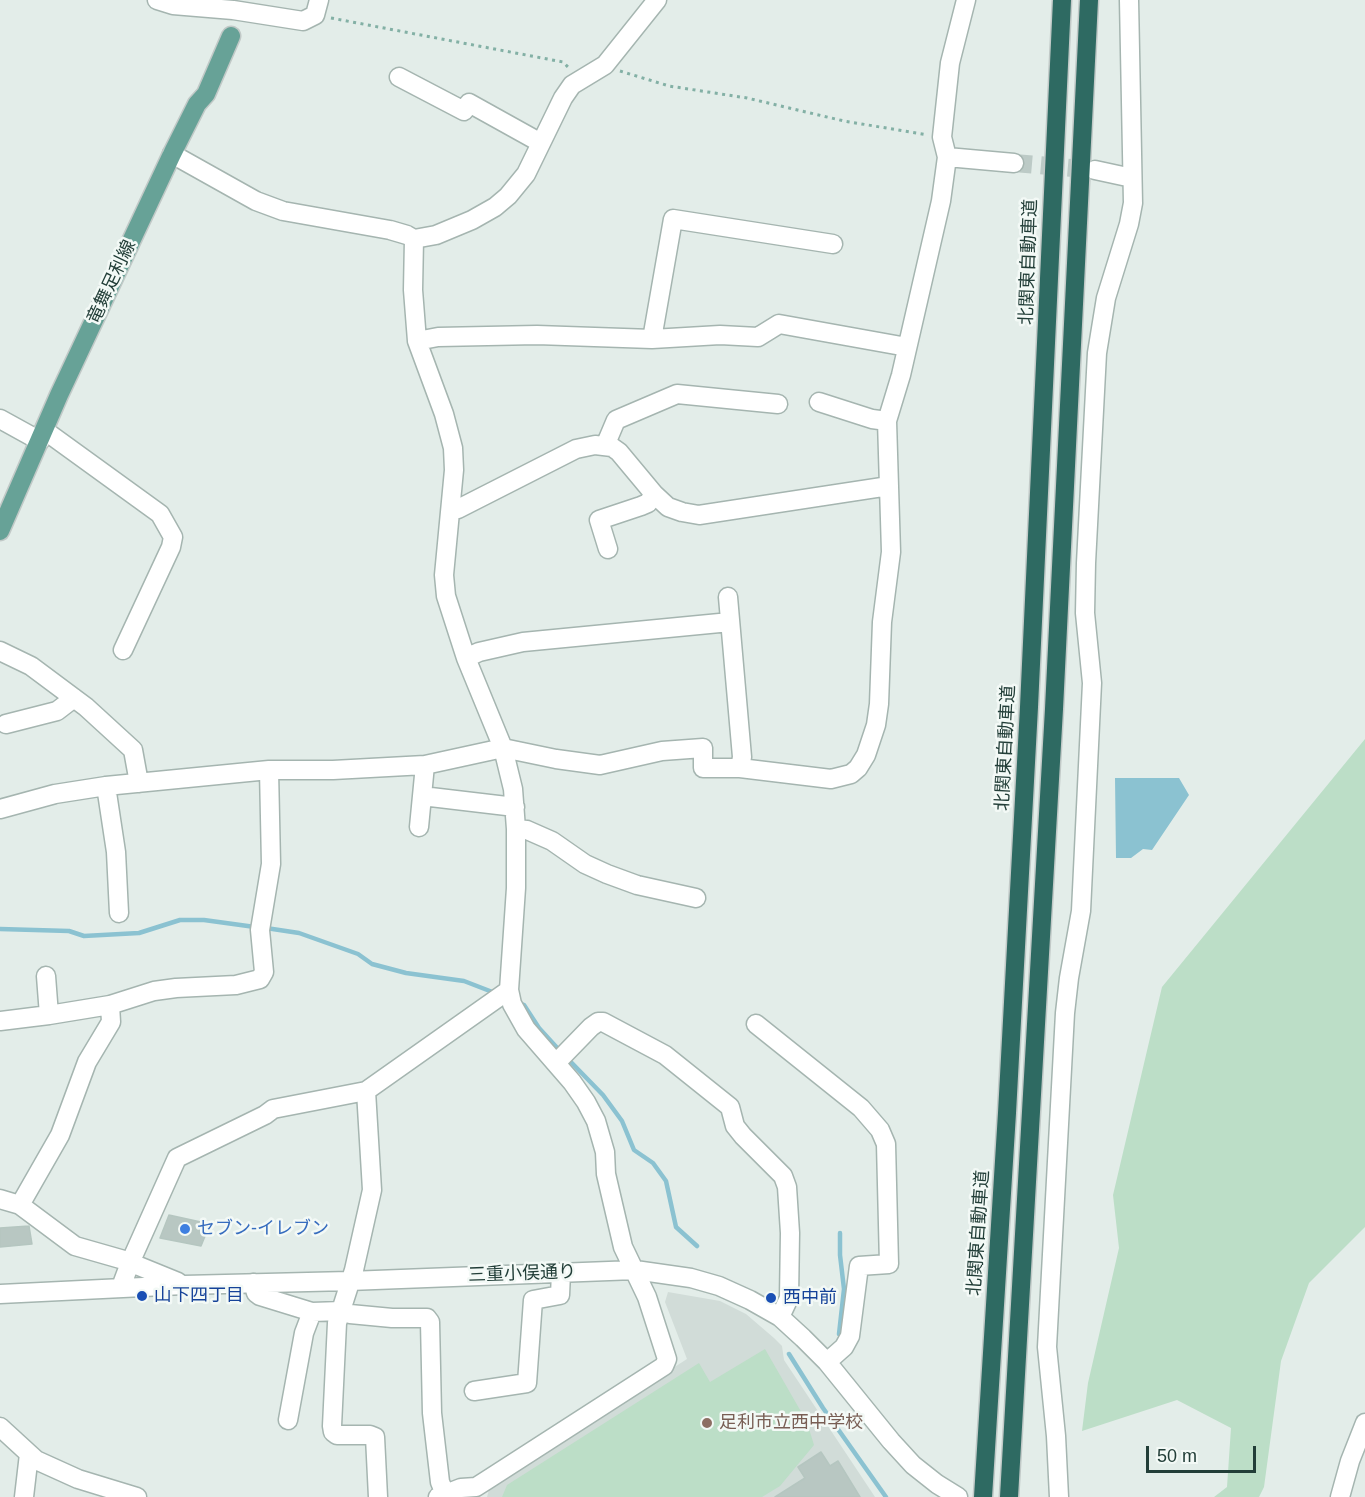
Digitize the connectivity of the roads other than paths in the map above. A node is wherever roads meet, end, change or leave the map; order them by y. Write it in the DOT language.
graph roads {
  1 [pos="157,0"];
  2 [pos="657,0"];
  3 [pos="966,0"];
  4 [pos="1062,0"];
  5 [pos="1089,0"];
  6 [pos="1129,0"];
  7 [pos="232,5"];
  8 [pos="317,7"];
  9 [pos="231,36"];
  10 [pos="399,77"];
  11 [pos="541,143"];
  12 [pos="172,154"];
  13 [pos="947,157"];
  14 [pos="1014,163"];
  15 [pos="1095,170"];
  16 [pos="1132,178"];
  17 [pos="414,239"];
  18 [pos="833,244"];
  19 [pos="652,339"];
  20 [pos="417,341"];
  21 [pos="907,347"];
  22 [pos="819,402"];
  23 [pos="777,404"];
  24 [pos="0,419"];
  25 [pos="887,421"];
  26 [pos="42,436"];
  27 [pos="605,446"];
  28 [pos="889,486"];
  29 [pos="654,494"];
  30 [pos="451,510"];
  31 [pos="0,531"];
  32 [pos="608,549"];
  33 [pos="728,597"];
  34 [pos="730,622"];
  35 [pos="123,650"];
  36 [pos="0,651"];
  37 [pos="466,658"];
  38 [pos="74,698"];
  39 [pos="6,723"];
  40 [pos="503,748"];
  41 [pos="425,765"];
  42 [pos="740,768"];
  43 [pos="269,771"];
  44 [pos="139,783"];
  45 [pos="106,786"];
  46 [pos="422,796"];
  47 [pos="515,807"];
  48 [pos="0,809"];
  49 [pos="419,828"];
  50 [pos="516,829"];
  51 [pos="696,898"];
  52 [pos="119,913"];
  53 [pos="46,976"];
  54 [pos="509,990"];
  55 [pos="110,1005"];
  56 [pos="49,1016"];
  57 [pos="0,1021"];
  58 [pos="756,1024"];
  59 [pos="556,1063"];
  60 [pos="366,1091"];
  61 [pos="0,1199"];
  62 [pos="20,1205"];
  63 [pos="130,1263"];
  64 [pos="635,1270"];
  65 [pos="561,1273"];
  66 [pos="349,1281"];
  67 [pos="253,1283"];
  68 [pos="184,1285"];
  69 [pos="121,1287"];
  70 [pos="0,1294"];
  71 [pos="341,1311"];
  72 [pos="312,1312"];
  73 [pos="780,1317"];
  74 [pos="827,1362"];
  75 [pos="474,1391"];
  76 [pos="288,1419"];
  77 [pos="1365,1423"];
  78 [pos="0,1427"];
  79 [pos="29,1454"];
  80 [pos="77,1488"];
  81 [pos="984,1489"];
  82 [pos="477,1492"];
  83 [pos="441,1495"];
  84 [pos="24,1497"];
  85 [pos="138,1497"];
  86 [pos="378,1497"];
  87 [pos="958,1497"];
  88 [pos="1009,1497"];
  89 [pos="1059,1497"];
  90 [pos="1340,1497"];
  1 -- 7 [label="street"];
  2 -- 11 [label="street"];
  3 -- 13 [label="street"];
  4 -- 81 [label="highway, 北関東自動車道"];
  5 -- 88 [label="highway"];
  6 -- 16 [label="street"];
  7 -- 8 [label="street"];
  7 -- 9 [label="street"];
  9 -- 12 [label="main road, 竜舞足利線"];
  10 -- 11 [label="street"];
  11 -- 17 [label="street"];
  12 -- 17 [label="street"];
  12 -- 26 [label="main road, 竜舞足利線"];
  13 -- 14 [label="street"];
  13 -- 21 [label="street"];
  15 -- 16 [label="street"];
  16 -- 89 [label="street"];
  17 -- 20 [label="street"];
  18 -- 19 [label="street"];
  19 -- 20 [label="street"];
  19 -- 21 [label="street"];
  20 -- 30 [label="street"];
  21 -- 25 [label="street"];
  22 -- 25 [label="street"];
  23 -- 27 [label="street"];
  24 -- 26 [label="street"];
  25 -- 28 [label="street"];
  26 -- 31 [label="main road, 竜舞足利線"];
  26 -- 35 [label="street"];
  27 -- 29 [label="street"];
  27 -- 30 [label="street"];
  28 -- 29 [label="street"];
  28 -- 42 [label="street"];
  29 -- 32 [label="street"];
  30 -- 37 [label="street"];
  33 -- 34 [label="street"];
  34 -- 37 [label="street"];
  34 -- 42 [label="street"];
  36 -- 38 [label="street"];
  37 -- 40 [label="street"];
  38 -- 39 [label="street"];
  38 -- 44 [label="street"];
  40 -- 41 [label="street"];
  40 -- 42 [label="street"];
  40 -- 47 [label="street"];
  41 -- 43 [label="street"];
  41 -- 46 [label="street"];
  43 -- 44 [label="street"];
  43 -- 55 [label="street"];
  44 -- 45 [label="street"];
  45 -- 48 [label="street"];
  45 -- 52 [label="street"];
  46 -- 47 [label="street"];
  46 -- 49 [label="street"];
  47 -- 50 [label="street"];
  50 -- 51 [label="street"];
  50 -- 54 [label="street"];
  53 -- 56 [label="street"];
  54 -- 59 [label="street"];
  54 -- 60 [label="street"];
  55 -- 56 [label="street"];
  55 -- 62 [label="street"];
  56 -- 57 [label="street"];
  58 -- 74 [label="street"];
  59 -- 64 [label="street"];
  59 -- 73 [label="street"];
  60 -- 63 [label="street"];
  60 -- 66 [label="street"];
  61 -- 62 [label="street"];
  62 -- 63 [label="street"];
  63 -- 68 [label="street"];
  63 -- 69 [label="street"];
  64 -- 65 [label="street, 三重小俣通り"];
  64 -- 73 [label="street, 三重小俣通り"];
  64 -- 82 [label="street"];
  65 -- 66 [label="street, 三重小俣通り"];
  65 -- 75 [label="street"];
  66 -- 67 [label="street, 三重小俣通り"];
  66 -- 71 [label="street"];
  67 -- 68 [label="street, 三重小俣通り"];
  67 -- 72 [label="street"];
  68 -- 69 [label="street, 三重小俣通り"];
  69 -- 70 [label="street, 三重小俣通り"];
  71 -- 72 [label="street"];
  71 -- 83 [label="street"];
  71 -- 86 [label="street"];
  72 -- 76 [label="street"];
  73 -- 74 [label="street, 三重小俣通り"];
  74 -- 87 [label="street, 三重小俣通り"];
  77 -- 90 [label="street"];
  78 -- 79 [label="street"];
  79 -- 80 [label="street"];
  79 -- 84 [label="street"];
  80 -- 85 [label="street"];
  82 -- 83 [label="street"];
}
